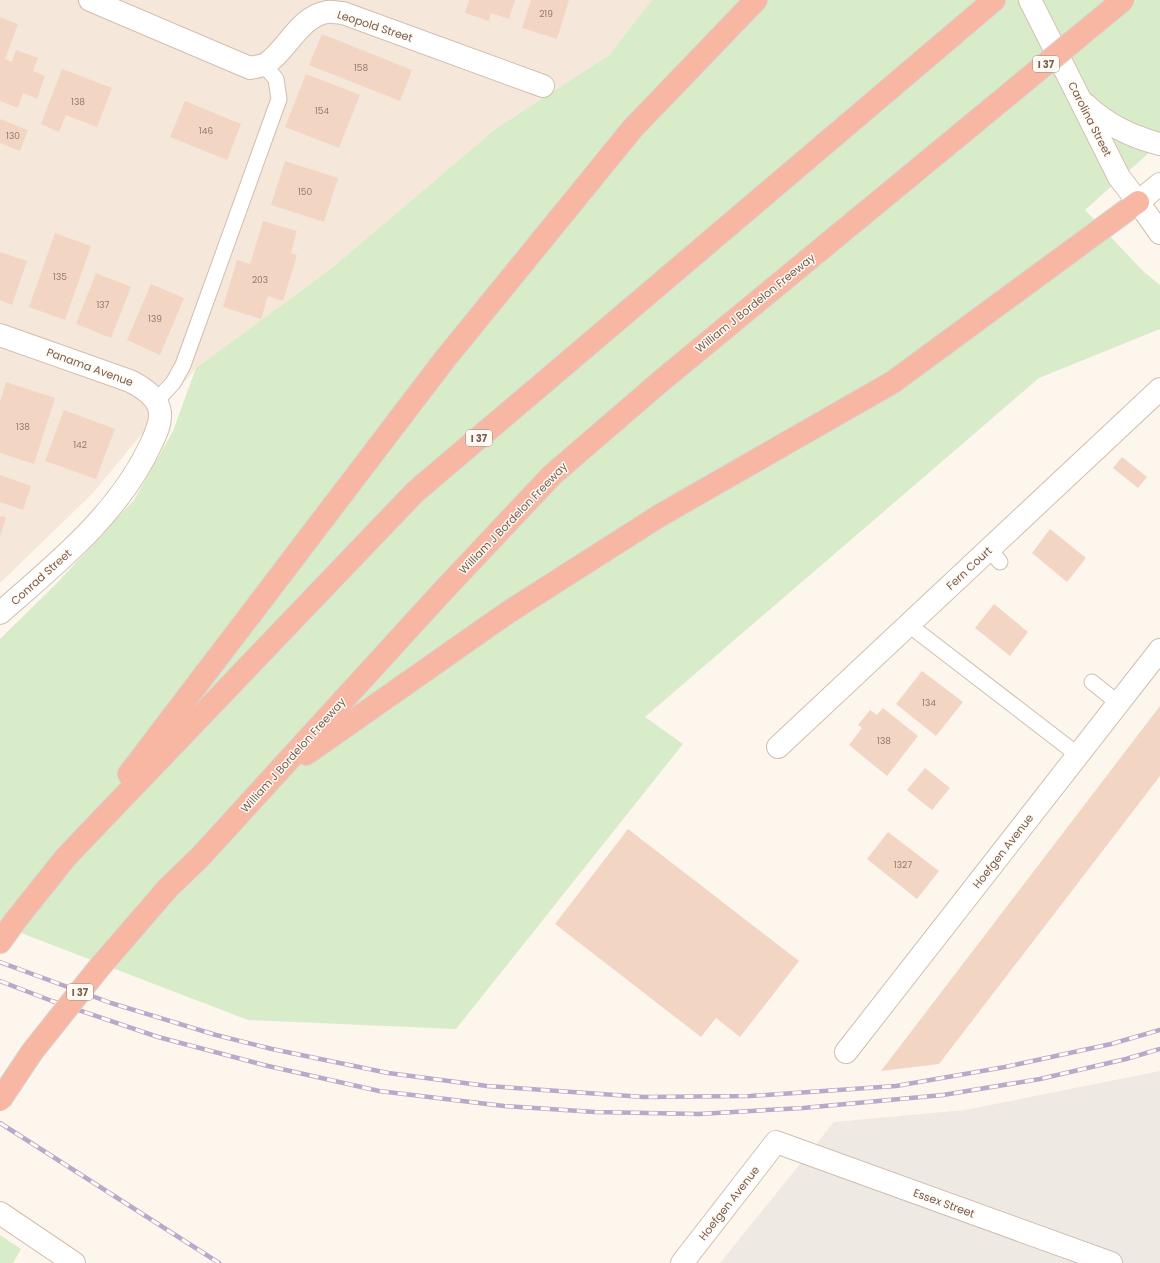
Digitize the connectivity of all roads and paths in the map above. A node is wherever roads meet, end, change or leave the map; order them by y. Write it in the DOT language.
graph roads {
  1 [pos="90,0"];
  2 [pos="756,0"];
  3 [pos="994,0"];
  4 [pos="1030,0"];
  5 [pos="1123,0"];
  6 [pos="264,65"];
  7 [pos="543,86"];
  8 [pos="1079,98"];
  9 [pos="1160,144"];
  10 [pos="1160,184"];
  11 [pos="1138,202"];
  12 [pos="1160,233"];
  13 [pos="0,335"];
  14 [pos="1160,388"];
  15 [pos="156,401"];
  16 [pos="0,613"];
  17 [pos="909,625"];
  18 [pos="1160,650"];
  19 [pos="1092,682"];
  20 [pos="1118,703"];
  21 [pos="778,747"];
  22 [pos="1078,755"];
  23 [pos="272,778"];
  24 [pos="66,857"];
  25 [pos="0,942"];
  26 [pos="846,1052"];
  27 [pos="0,1100"];
  28 [pos="776,1142"];
  29 [pos="0,1213"];
  30 [pos="74,1263"];
  31 [pos="682,1263"];
  32 [pos="1111,1263"];
  1 -- 6 [label="street"];
  2 -- 24 [label="highway"];
  3 -- 24 [label="highway, I 37"];
  4 -- 8 [label="street, Carolina Street"];
  5 -- 23 [label="highway, William J Bordelon Freeway / I 37, bridge"];
  6 -- 7 [label="street, Leopold Street"];
  6 -- 15 [label="lane"];
  8 -- 9 [label="street"];
  8 -- 11 [label="street, Carolina Street"];
  10 -- 11 [label="street"];
  11 -- 12 [label="street, Carolina Street"];
  11 -- 23 [label="highway"];
  13 -- 15 [label="street, Panama Avenue"];
  14 -- 17 [label="street, Fern Court"];
  15 -- 16 [label="street, Conrad Street"];
  17 -- 21 [label="street, Fern Court"];
  17 -- 22 [label="lane"];
  18 -- 20 [label="street, Hoefgen Avenue"];
  19 -- 20 [label="lane"];
  20 -- 22 [label="street, Hoefgen Avenue"];
  22 -- 26 [label="street, Hoefgen Avenue"];
  23 -- 27 [label="highway, William J Bordelon Freeway / I 37, bridge"];
  24 -- 25 [label="highway, I 37"];
  28 -- 31 [label="street, Hoefgen Avenue"];
  28 -- 32 [label="street, Essex Street"];
  29 -- 30 [label="street"];
}
